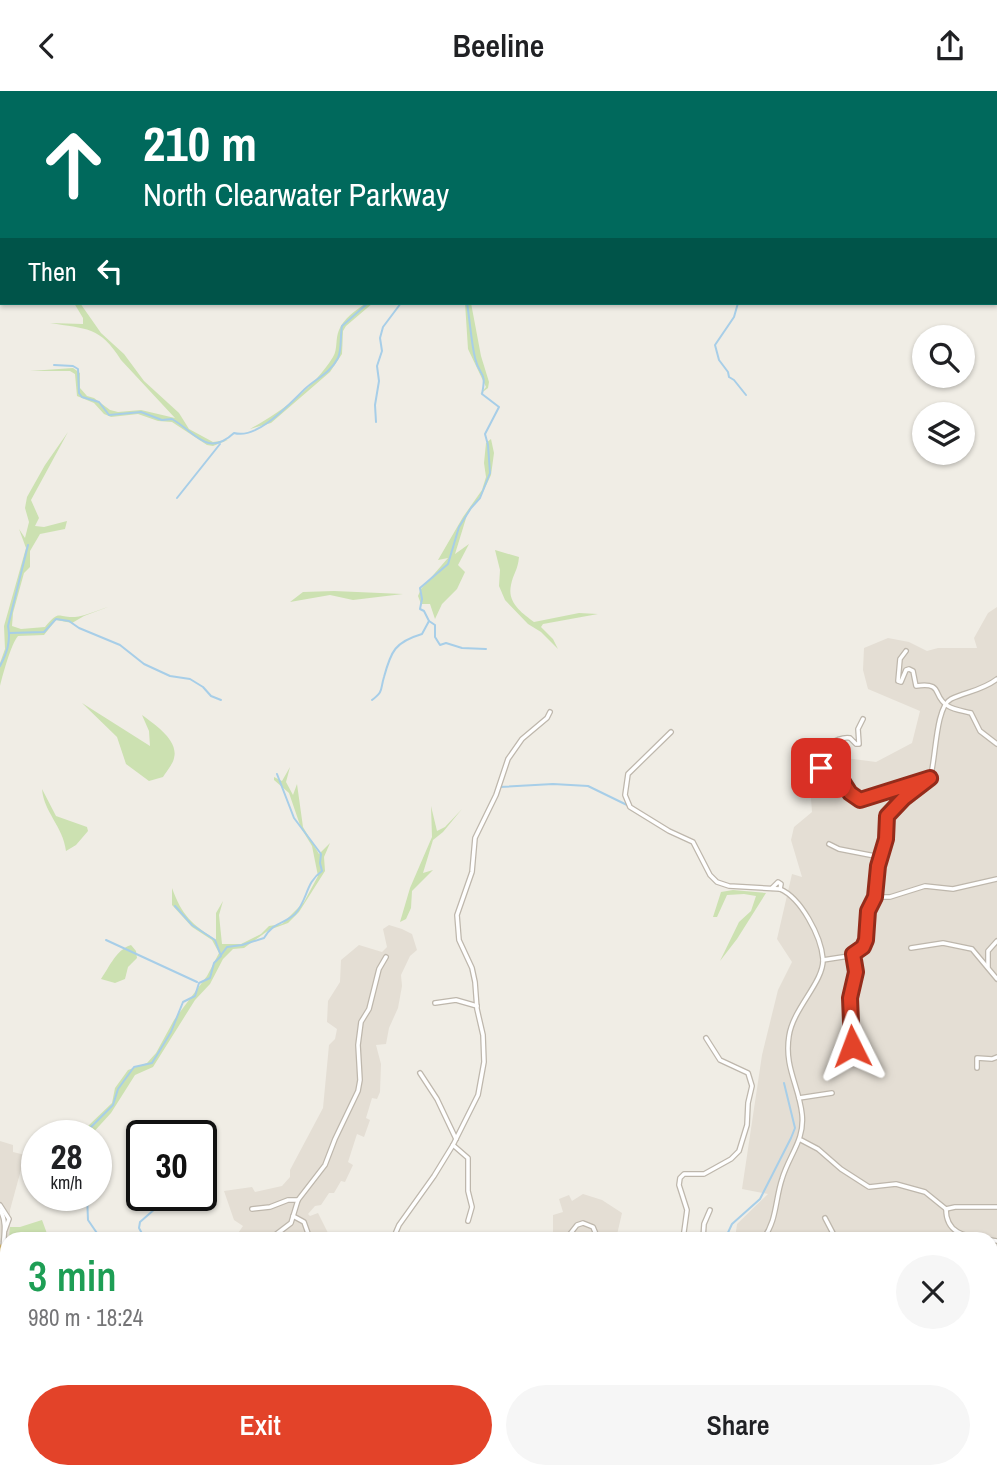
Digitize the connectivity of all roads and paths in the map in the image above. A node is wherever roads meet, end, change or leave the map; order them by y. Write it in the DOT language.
graph roads {
  1 [pos="906,651"];
  2 [pos="997,679"];
  3 [pos="945,704"];
  4 [pos="550,712"];
  5 [pos="863,719"];
  6 [pos="671,732"];
  7 [pos="997,744"];
  8 [pos="930,778"];
  9 [pos="829,844"];
  10 [pos="880,857"];
  11 [pos="997,879"];
  12 [pos="875,897"];
  13 [pos="997,941"];
  14 [pos="911,948"];
  15 [pos="853,954"];
  16 [pos="386,957"];
  17 [pos="822,960"];
  18 [pos="988,967"];
  19 [pos="997,979"];
  20 [pos="435,1003"];
  21 [pos="477,1006"];
  22 [pos="706,1038"];
  23 [pos="855,1056"];
  24 [pos="997,1056"];
  25 [pos="977,1068"];
  26 [pos="420,1073"];
  27 [pos="832,1093"];
  28 [pos="799,1098"];
  29 [pos="456,1139"];
  30 [pos="801,1140"];
  31 [pos="453,1145"];
  32 [pos="298,1201"];
  33 [pos="0,1205"];
  34 [pos="997,1207"];
  35 [pos="251,1209"];
  36 [pos="946,1209"];
  37 [pos="710,1210"];
  38 [pos="2,1211"];
  39 [pos="293,1216"];
  40 [pos="825,1218"];
  41 [pos="468,1221"];
  42 [pos="5,1232"];
  43 [pos="280,1232"];
  44 [pos="308,1232"];
  45 [pos="396,1232"];
  46 [pos="572,1232"];
  47 [pos="595,1232"];
  48 [pos="684,1232"];
  49 [pos="703,1232"];
  50 [pos="767,1232"];
  51 [pos="832,1232"];
  52 [pos="960,1232"];
  1 -- 3 [label="street"];
  2 -- 3 [label="street"];
  3 -- 7 [label="street"];
  3 -- 8 [label="street"];
  4 -- 21 [label="street"];
  5 -- 8 [label="street"];
  6 -- 17 [label="street"];
  8 -- 10 [label="street"];
  9 -- 10 [label="street"];
  10 -- 12 [label="street"];
  11 -- 12 [label="street"];
  12 -- 15 [label="street"];
  13 -- 18 [label="street"];
  14 -- 18 [label="street"];
  15 -- 17 [label="street"];
  15 -- 23 [label="street"];
  16 -- 32 [label="street"];
  17 -- 28 [label="street"];
  18 -- 19 [label="street"];
  20 -- 21 [label="street"];
  21 -- 29 [label="street"];
  22 -- 48 [label="street"];
  24 -- 25 [label="street"];
  26 -- 29 [label="street"];
  27 -- 28 [label="street"];
  28 -- 30 [label="street"];
  29 -- 31 [label="street"];
  30 -- 36 [label="street"];
  30 -- 50 [label="street"];
  31 -- 41 [label="street"];
  31 -- 45 [label="street"];
  32 -- 35 [label="street"];
  32 -- 39 [label="street"];
  33 -- 38 [label="street"];
  34 -- 36 [label="street"];
  36 -- 52 [label="street"];
  37 -- 49 [label="street"];
  38 -- 42 [label="street"];
  39 -- 43 [label="street"];
  39 -- 44 [label="street"];
  40 -- 51 [label="street"];
  46 -- 47 [label="street"];
}
